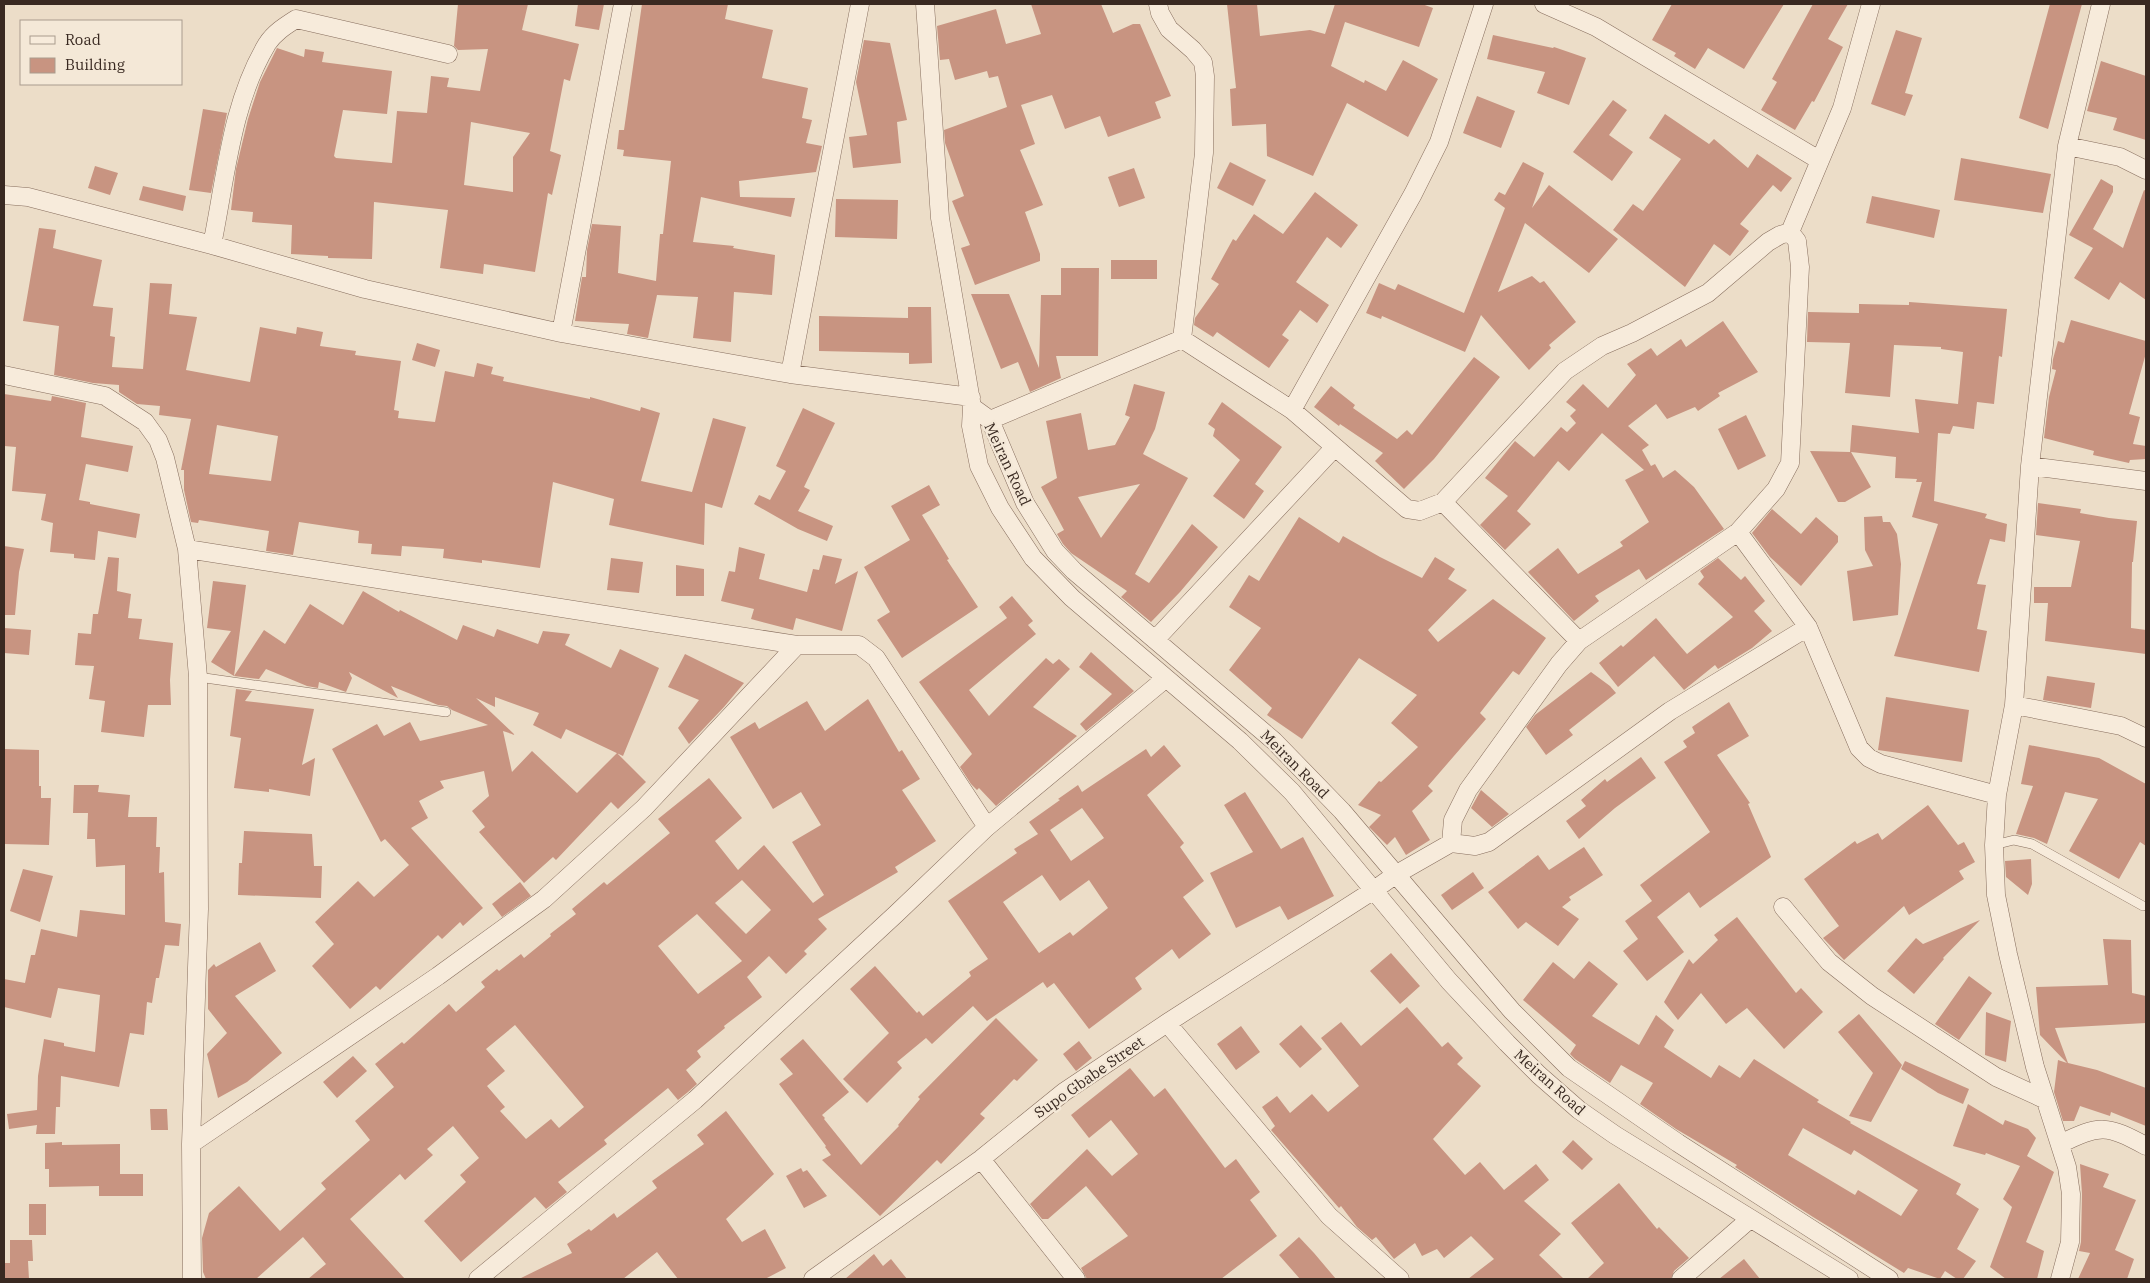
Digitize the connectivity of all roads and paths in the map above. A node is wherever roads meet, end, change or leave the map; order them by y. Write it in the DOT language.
graph roads {
  1 [pos="622,4"];
  2 [pos="860,4"];
  3 [pos="925,4"];
  4 [pos="1158,4"];
  5 [pos="1484,4"];
  6 [pos="1544,4"];
  7 [pos="1871,4"];
  8 [pos="2102,4"];
  9 [pos="448,54"];
  10 [pos="2067,146"];
  11 [pos="1819,160"];
  12 [pos="2146,170"];
  13 [pos="4,195"];
  14 [pos="1790,232"];
  15 [pos="212,245"];
  16 [pos="561,333"];
  17 [pos="1182,339"];
  18 [pos="4,374"];
  19 [pos="790,374"];
  20 [pos="971,402"];
  21 [pos="1292,410"];
  22 [pos="990,420"];
  23 [pos="1334,448"];
  24 [pos="2030,466"];
  25 [pos="2146,481"];
  26 [pos="1443,502"];
  27 [pos="1738,532"];
  28 [pos="187,549"];
  29 [pos="1808,627"];
  30 [pos="1155,640"];
  31 [pos="1579,641"];
  32 [pos="797,645"];
  33 [pos="198,676"];
  34 [pos="1166,679"];
  35 [pos="2014,705"];
  36 [pos="446,712"];
  37 [pos="2146,738"];
  38 [pos="1997,795"];
  39 [pos="987,827"];
  40 [pos="1451,843"];
  41 [pos="1994,845"];
  42 [pos="1395,875"];
  43 [pos="1374,890"];
  44 [pos="2143,906"];
  45 [pos="1783,908"];
  46 [pos="1167,1023"];
  47 [pos="2044,1099"];
  48 [pos="191,1144"];
  49 [pos="2060,1144"];
  50 [pos="2146,1146"];
  51 [pos="981,1159"];
  52 [pos="1750,1218"];
  53 [pos="192,1279"];
  54 [pos="478,1279"];
  55 [pos="813,1279"];
  56 [pos="1076,1279"];
  57 [pos="1400,1279"];
  58 [pos="1681,1279"];
  59 [pos="1849,1279"];
  60 [pos="1889,1279"];
  61 [pos="2060,1279"];
  1 -- 16 [label="street"];
  2 -- 19 [label="street"];
  3 -- 20 [label="street"];
  4 -- 17 [label="street"];
  5 -- 21 [label="street"];
  6 -- 11 [label="street"];
  7 -- 11 [label="street"];
  8 -- 10 [label="street"];
  9 -- 15 [label="street"];
  10 -- 12 [label="street"];
  10 -- 24 [label="street"];
  11 -- 14 [label="street"];
  13 -- 15 [label="street"];
  14 -- 26 [label="street"];
  14 -- 27 [label="street"];
  15 -- 16 [label="street"];
  16 -- 19 [label="street"];
  17 -- 21 [label="street"];
  17 -- 22 [label="street"];
  18 -- 28 [label="street"];
  19 -- 20 [label="street"];
  20 -- 22 [label="street, Meiran Road"];
  20 -- 34 [label="street, Meiran Road"];
  21 -- 23 [label="street"];
  22 -- 30 [label="street, Meiran Road"];
  23 -- 26 [label="street"];
  23 -- 30 [label="street"];
  24 -- 25 [label="street"];
  24 -- 35 [label="street"];
  26 -- 31 [label="street"];
  27 -- 29 [label="street"];
  27 -- 31 [label="street"];
  28 -- 32 [label="street"];
  28 -- 33 [label="street"];
  29 -- 38 [label="street"];
  29 -- 40 [label="street"];
  30 -- 42 [label="street, Meiran Road"];
  31 -- 40 [label="street"];
  32 -- 39 [label="street"];
  32 -- 48 [label="street"];
  33 -- 36 [label="lane"];
  33 -- 48 [label="street"];
  34 -- 39 [label="street"];
  34 -- 43 [label="street, Meiran Road"];
  35 -- 37 [label="street"];
  35 -- 38 [label="street"];
  38 -- 41 [label="street"];
  39 -- 54 [label="street"];
  40 -- 42 [label="street, Supo Gbabe Street"];
  41 -- 44 [label="lane"];
  41 -- 47 [label="street"];
  42 -- 43 [label="street, Supo Gbabe Street"];
  42 -- 60 [label="street, Meiran Road"];
  43 -- 46 [label="street, Supo Gbabe Street"];
  43 -- 52 [label="street, Meiran Road"];
  45 -- 47 [label="street"];
  46 -- 51 [label="street, Supo Gbabe Street"];
  46 -- 57 [label="street"];
  47 -- 49 [label="street"];
  48 -- 53 [label="street"];
  49 -- 50 [label="street"];
  49 -- 61 [label="street"];
  51 -- 55 [label="street, Supo Gbabe Street"];
  51 -- 56 [label="street"];
  52 -- 58 [label="street"];
  52 -- 59 [label="street, Meiran Road"];
}
